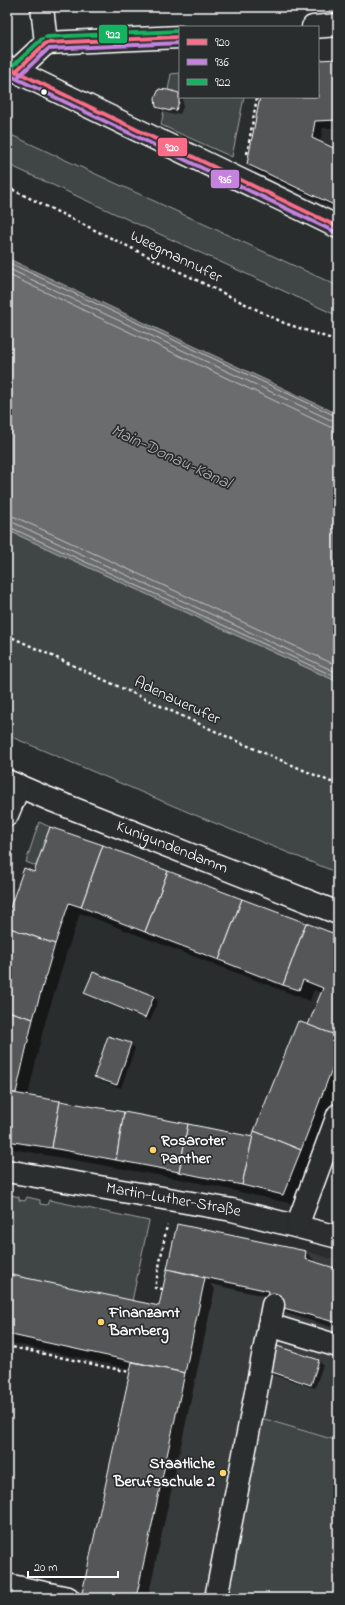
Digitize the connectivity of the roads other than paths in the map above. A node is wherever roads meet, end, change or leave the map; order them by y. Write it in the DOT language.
graph roads {
  1 [pos="42,7"];
  2 [pos="338,25"];
  3 [pos="319,27"];
  4 [pos="179,37"];
  5 [pos="46,43"];
  6 [pos="11,70"];
  7 [pos="338,227"];
  8 [pos="13,783"];
  9 [pos="7,815"];
  10 [pos="338,913"];
  11 [pos="338,1115"];
  12 [pos="7,1171"];
  13 [pos="297,1226"];
  14 [pos="338,1237"];
  15 [pos="338,1346"];
  16 [pos="7,1586"];
  17 [pos="68,1598"];
  18 [pos="216,1598"];
  1 -- 5 [label="street"];
  2 -- 3 [label="street"];
  4 -- 5 [label="street"];
  5 -- 6 [label="street"];
  6 -- 7 [label="street"];
  8 -- 9 [label="street"];
  8 -- 10 [label="street, Kunigundendamm"];
  11 -- 13 [label="street"];
  12 -- 13 [label="street, Martin-Luther-Straße"];
  13 -- 14 [label="street, Martin-Luther-Straße"];
  15 -- 18 [label="street"];
  16 -- 17 [label="street"];
}
